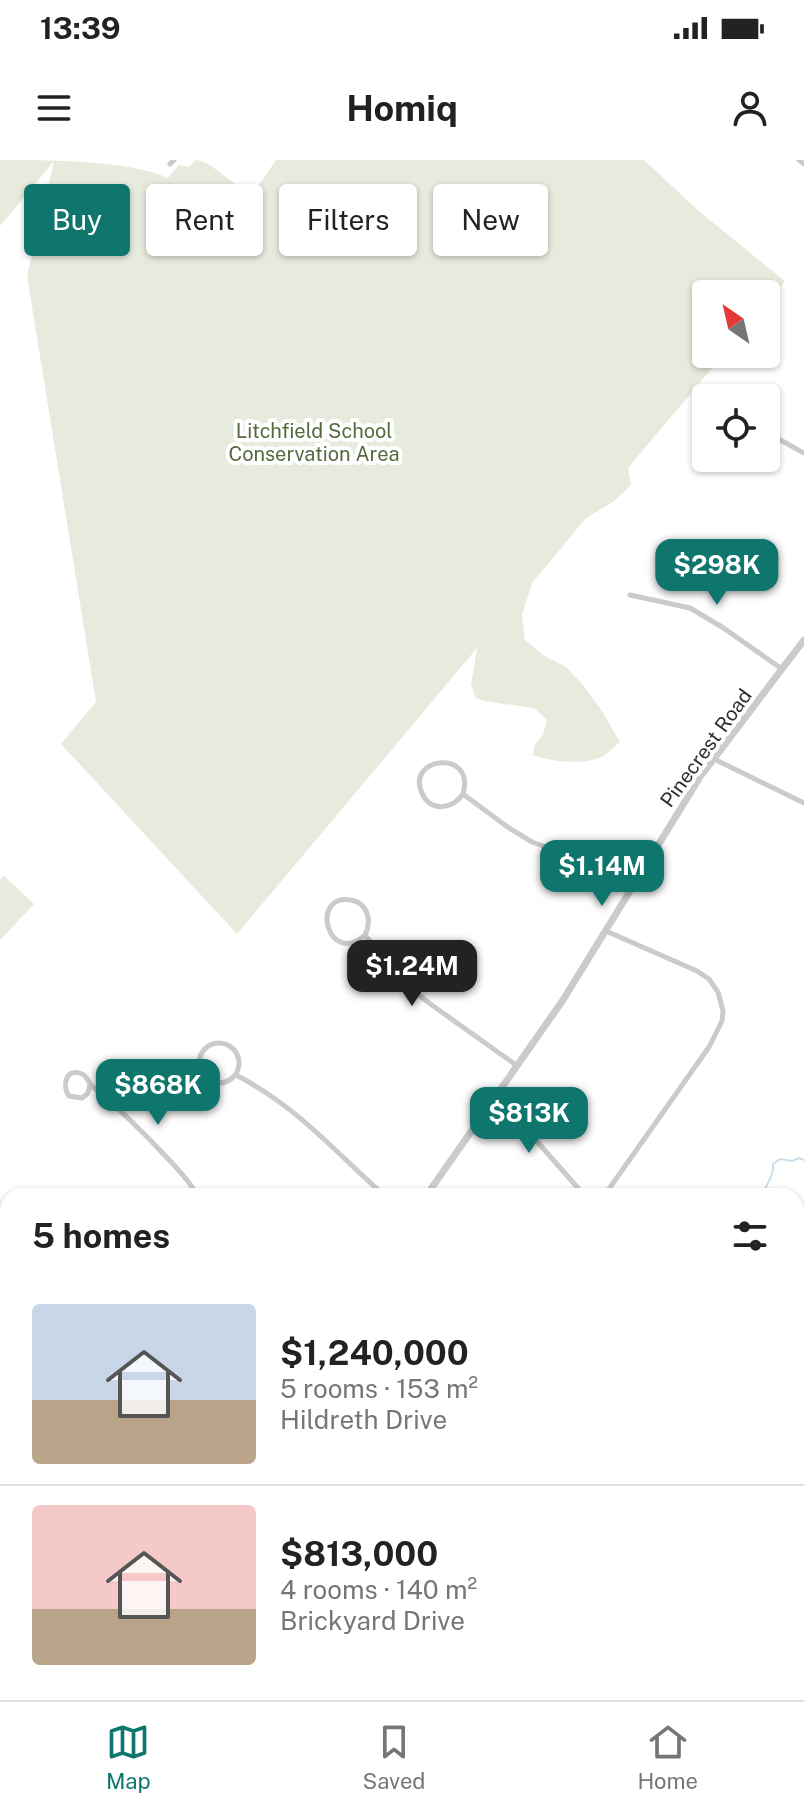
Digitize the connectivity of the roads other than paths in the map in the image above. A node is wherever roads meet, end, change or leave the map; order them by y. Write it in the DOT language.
graph roads {
  1 [pos="780,440"];
  2 [pos="804,453"];
  3 [pos="630,595"];
  4 [pos="804,640"];
  5 [pos="783,669"];
  6 [pos="714,759"];
  7 [pos="463,794"];
  8 [pos="804,803"];
  9 [pos="637,880"];
  10 [pos="606,931"];
  11 [pos="365,935"];
  12 [pos="516,1065"];
  13 [pos="236,1075"];
  14 [pos="90,1084"];
  15 [pos="496,1094"];
  16 [pos="192,1188"];
  17 [pos="376,1188"];
  18 [pos="431,1188"];
  19 [pos="578,1188"];
  20 [pos="610,1188"];
  1 -- 2 [label="street"];
  3 -- 5 [label="street"];
  4 -- 5 [label="street, Pinecrest Road"];
  5 -- 6 [label="street, Pinecrest Road"];
  6 -- 8 [label="street"];
  6 -- 9 [label="street, Pinecrest Road"];
  7 -- 7 [label="street"];
  7 -- 9 [label="street"];
  9 -- 10 [label="street, Pinecrest Road"];
  10 -- 12 [label="street, Pinecrest Road"];
  10 -- 20 [label="street"];
  11 -- 11 [label="street"];
  11 -- 12 [label="street"];
  12 -- 15 [label="street, Pinecrest Road"];
  13 -- 13 [label="street"];
  13 -- 17 [label="street"];
  14 -- 14 [label="street"];
  14 -- 16 [label="street"];
  15 -- 18 [label="street, Pinecrest Road"];
  15 -- 19 [label="street"];
}
